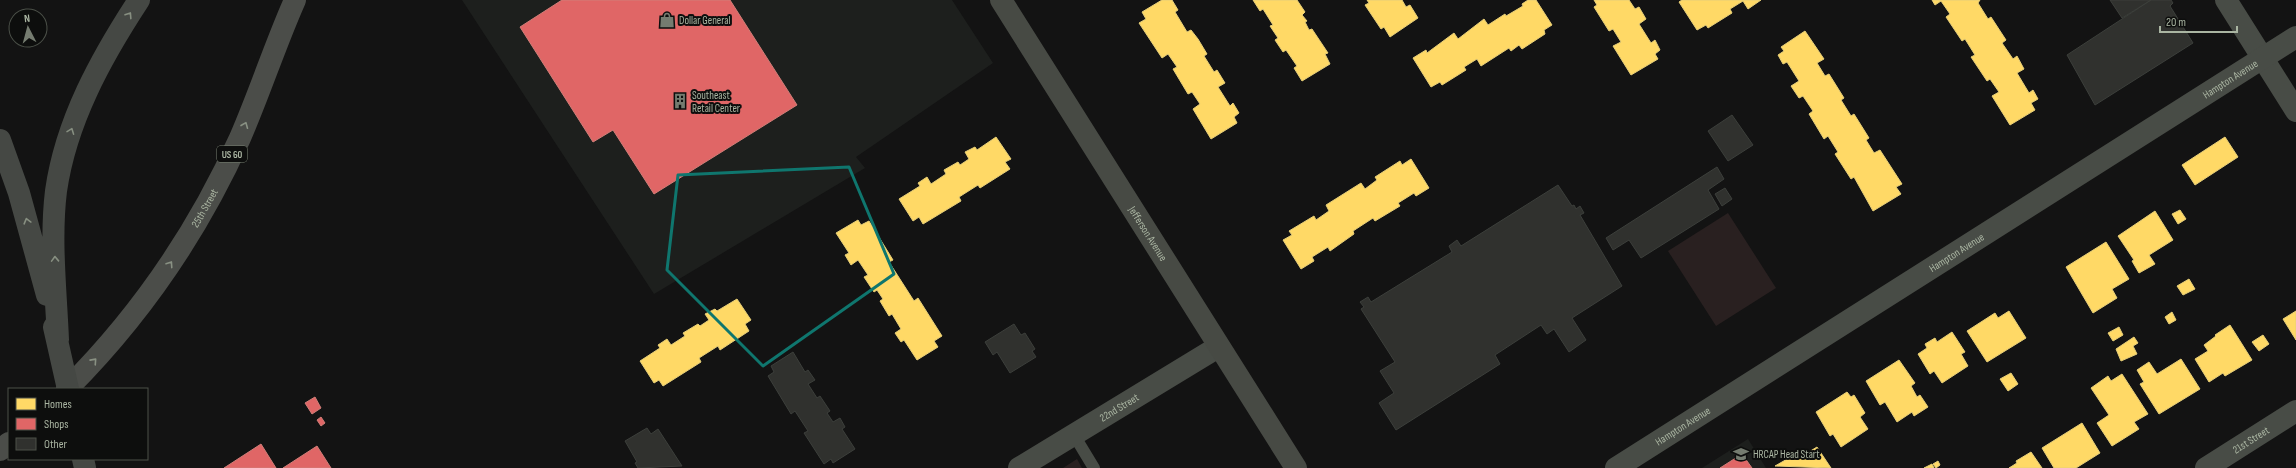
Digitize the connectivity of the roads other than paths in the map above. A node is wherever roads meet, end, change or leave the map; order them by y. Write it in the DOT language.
graph roads {
  1 [pos="139,0"];
  2 [pos="295,0"];
  3 [pos="1001,0"];
  4 [pos="2226,0"];
  5 [pos="2296,37"];
  6 [pos="2263,58"];
  7 [pos="2296,111"];
  8 [pos="0,140"];
  9 [pos="58,340"];
  10 [pos="1218,347"];
  11 [pos="68,388"];
  12 [pos="69,388"];
  13 [pos="2296,410"];
  14 [pos="1074,435"];
  15 [pos="8,443"];
  16 [pos="0,450"];
  17 [pos="1019,468"];
  18 [pos="1094,468"];
  19 [pos="1296,468"];
  20 [pos="1616,468"];
  21 [pos="2206,468"];
  9 -- 1 [label="highway, one-way"];
  12 -- 2 [label="main road, 25th Street / US 60, one-way"];
  3 -- 10 [label="main road, Jefferson Avenue"];
  4 -- 6 [label="street"];
  5 -- 6 [label="street, Hampton Avenue"];
  6 -- 7 [label="street"];
  6 -- 20 [label="street, Hampton Avenue"];
  9 -- 8 [label="highway, one-way"];
  9 -- 11 [label="highway"];
  10 -- 14 [label="street, 22nd Street"];
  10 -- 19 [label="main road, Jefferson Avenue"];
  13 -- 21 [label="street, 21st Street"];
  14 -- 17 [label="street, 22nd Street"];
  14 -- 18 [label="lane"];
  15 -- 16 [label="main road"];
}
